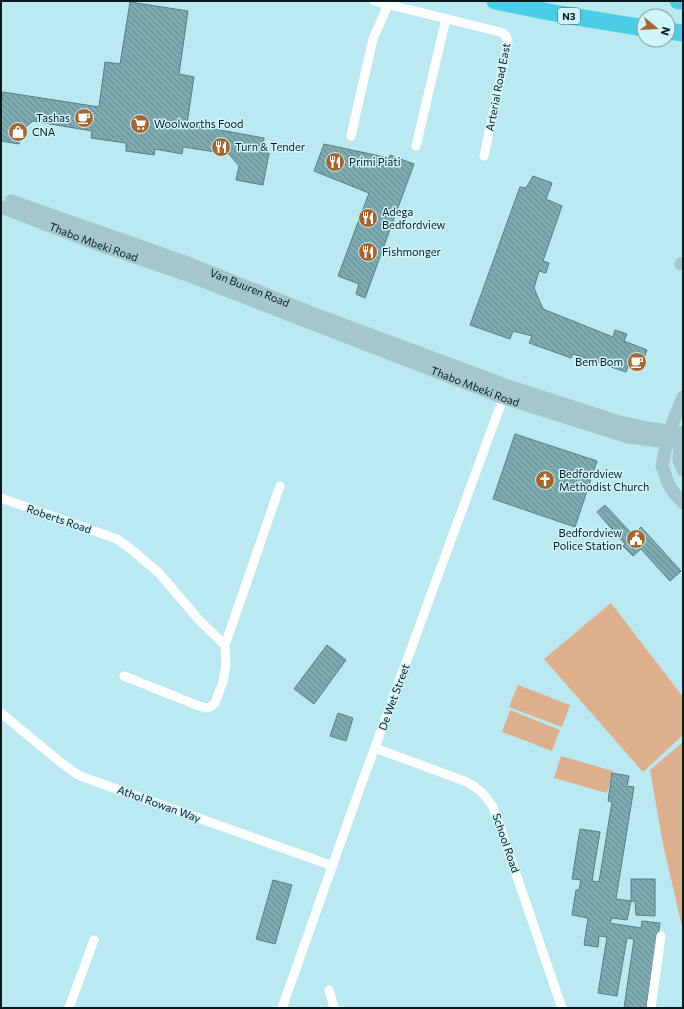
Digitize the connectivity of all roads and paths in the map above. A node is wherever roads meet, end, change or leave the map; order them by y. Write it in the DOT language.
graph roads {
  1 [pos="374,1"];
  2 [pos="495,1"];
  3 [pos="678,1"];
  4 [pos="683,2"];
  5 [pos="388,4"];
  6 [pos="446,19"];
  7 [pos="636,27"];
  8 [pos="351,136"];
  9 [pos="416,146"];
  10 [pos="484,156"];
  11 [pos="1,198"];
  12 [pos="1,207"];
  13 [pos="188,269"];
  14 [pos="310,318"];
  15 [pos="506,392"];
  16 [pos="683,398"];
  17 [pos="647,434"];
  18 [pos="677,437"];
  19 [pos="662,466"];
  20 [pos="683,470"];
  21 [pos="280,486"];
  22 [pos="1,498"];
  23 [pos="683,503"];
  24 [pos="225,645"];
  25 [pos="124,676"];
  26 [pos="1,713"];
  27 [pos="375,748"];
  28 [pos="333,866"];
  29 [pos="661,936"];
  30 [pos="94,940"];
  31 [pos="329,990"];
  32 [pos="69,1008"];
  33 [pos="282,1008"];
  34 [pos="334,1008"];
  35 [pos="562,1008"];
  36 [pos="651,1008"];
  1 -- 5 [label="street, Arterial Road East"];
  2 -- 7 [label="highway, N3"];
  3 -- 4 [label="highway"];
  5 -- 6 [label="street, Arterial Road East"];
  5 -- 8 [label="street"];
  6 -- 9 [label="street"];
  6 -- 10 [label="street, Arterial Road East"];
  11 -- 13 [label="main road, Thabo Mbeki Road"];
  12 -- 13 [label="main road, Thabo Mbeki Road"];
  13 -- 14 [label="main road, Van Buuren Road"];
  14 -- 15 [label="main road, Thabo Mbeki Road"];
  14 -- 15 [label="main road, Thabo Mbeki Road"];
  15 -- 17 [label="main road, Thabo Mbeki Road"];
  15 -- 27 [label="street, De Wet Street"];
  16 -- 18 [label="main road"];
  17 -- 18 [label="main road"];
  17 -- 19 [label="main road"];
  18 -- 19 [label="main road"];
  18 -- 20 [label="main road"];
  19 -- 23 [label="main road"];
  21 -- 24 [label="street"];
  22 -- 24 [label="street, Roberts Road"];
  24 -- 25 [label="street"];
  26 -- 28 [label="street, Athol Rowan Way"];
  27 -- 28 [label="street, De Wet Street"];
  27 -- 35 [label="street, School Road"];
  28 -- 33 [label="street, De Wet Street"];
  29 -- 36 [label="street"];
  30 -- 32 [label="street"];
  31 -- 34 [label="street"];
}
